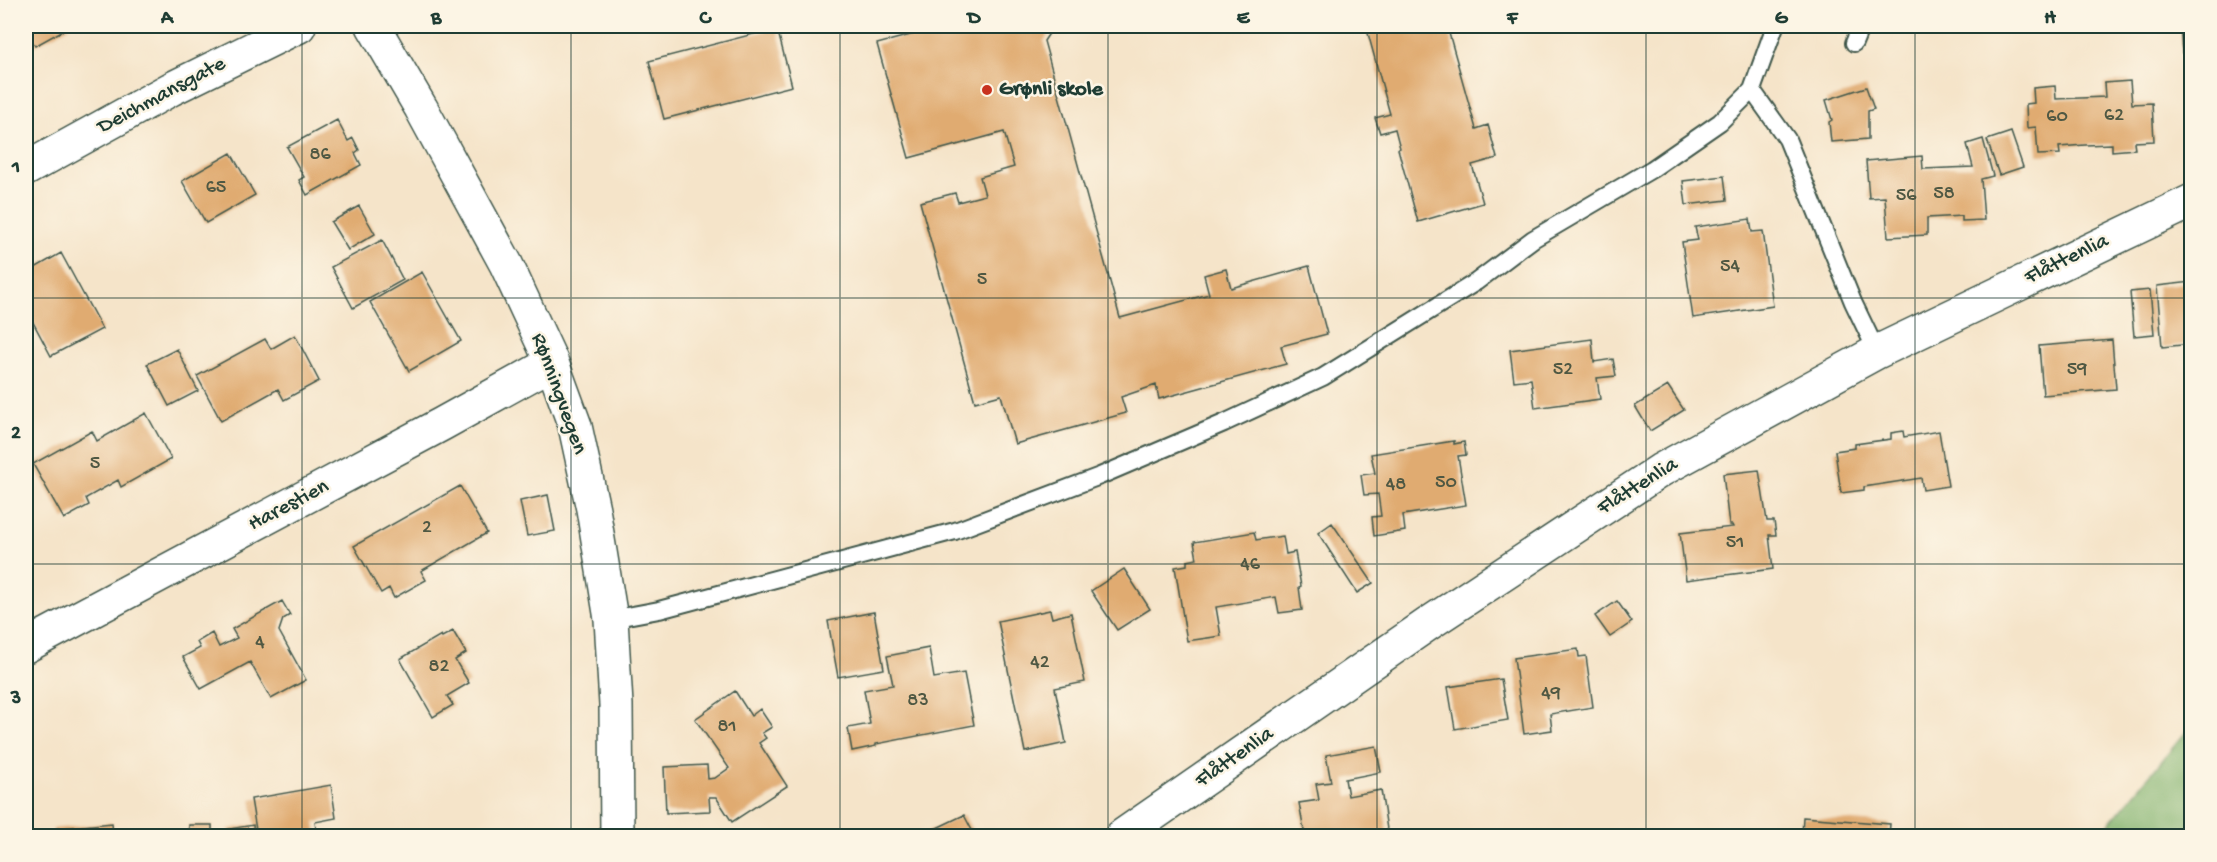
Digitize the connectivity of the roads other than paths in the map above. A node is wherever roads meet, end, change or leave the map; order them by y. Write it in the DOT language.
graph roads {
  1 [pos="299,26"];
  2 [pos="373,26"];
  3 [pos="1775,26"];
  4 [pos="1862,26"];
  5 [pos="1854,43"];
  6 [pos="1752,90"];
  7 [pos="26,168"];
  8 [pos="2192,201"];
  9 [pos="1877,352"];
  10 [pos="552,363"];
  11 [pos="611,619"];
  12 [pos="26,646"];
  13 [pos="618,837"];
  14 [pos="1122,837"];
  1 -- 7 [label="street, Deichmansgate"];
  2 -- 10 [label="street, Rønningvegen"];
  3 -- 6 [label="lane"];
  4 -- 5 [label="lane"];
  6 -- 9 [label="lane"];
  6 -- 11 [label="lane"];
  8 -- 9 [label="street, Flåttenlia"];
  9 -- 14 [label="street, Flåttenlia"];
  10 -- 11 [label="street, Rønningvegen"];
  10 -- 12 [label="street, Harestien"];
  11 -- 13 [label="street, Rønningvegen"];
}
